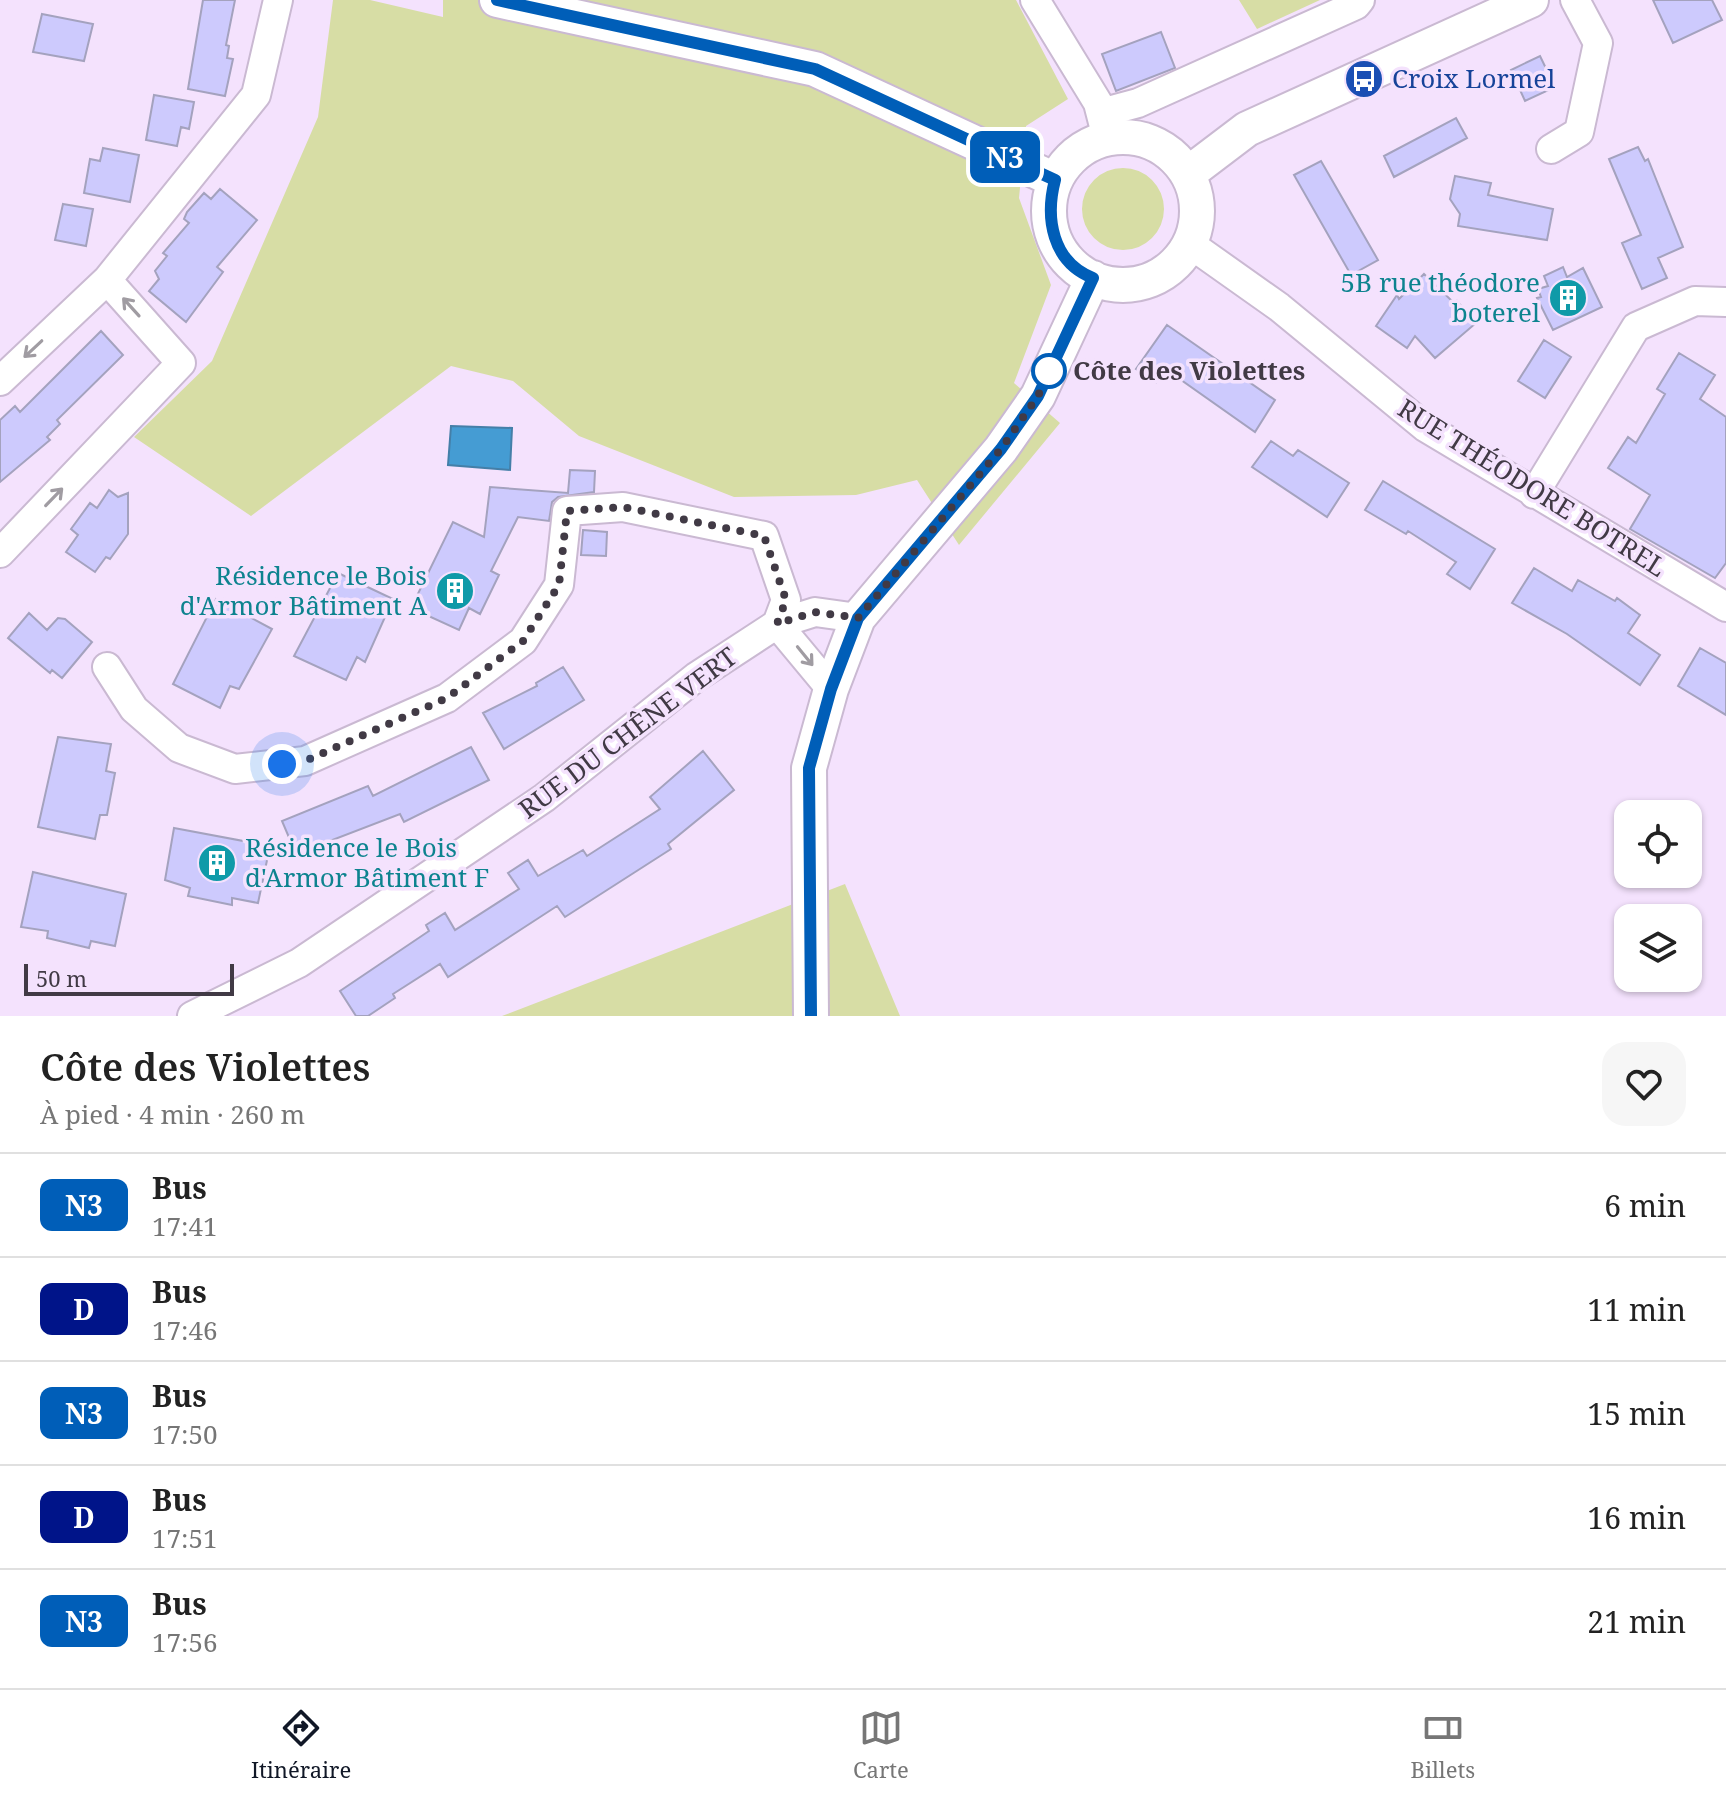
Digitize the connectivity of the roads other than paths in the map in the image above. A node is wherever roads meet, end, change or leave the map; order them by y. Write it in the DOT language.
graph roads {
  1 [pos="278,0"];
  2 [pos="497,0"];
  3 [pos="1035,0"];
  4 [pos="1360,0"];
  5 [pos="1531,0"];
  6 [pos="1575,0"];
  7 [pos="1104,125"];
  8 [pos="1551,149"];
  9 [pos="1189,173"];
  10 [pos="1055,180"];
  11 [pos="1190,244"];
  12 [pos="1093,278"];
  13 [pos="107,280"];
  14 [pos="1726,302"];
  15 [pos="0,381"];
  16 [pos="1534,494"];
  17 [pos="0,553"];
  18 [pos="1726,607"];
  19 [pos="858,618"];
  20 [pos="777,624"];
  21 [pos="107,667"];
  22 [pos="831,689"];
  23 [pos="192,1016"];
  24 [pos="811,1016"];
  1 -- 13 [label="street"];
  2 -- 10 [label="street"];
  3 -- 7 [label="street"];
  4 -- 7 [label="street"];
  5 -- 9 [label="street"];
  6 -- 8 [label="street"];
  7 -- 9 [label="street"];
  7 -- 10 [label="street"];
  9 -- 11 [label="street"];
  10 -- 12 [label="street"];
  11 -- 12 [label="street"];
  11 -- 16 [label="street, RUE THÉODORE BOTREL"];
  12 -- 19 [label="street"];
  13 -- 15 [label="street, one-way"];
  17 -- 13 [label="street, one-way"];
  14 -- 16 [label="street"];
  16 -- 18 [label="street, RUE THÉODORE BOTREL"];
  19 -- 20 [label="street, RUE DU CHÊNE VERT"];
  19 -- 22 [label="street"];
  20 -- 21 [label="street"];
  20 -- 22 [label="street, one-way"];
  20 -- 23 [label="street, RUE DU CHÊNE VERT"];
  22 -- 24 [label="street"];
}
